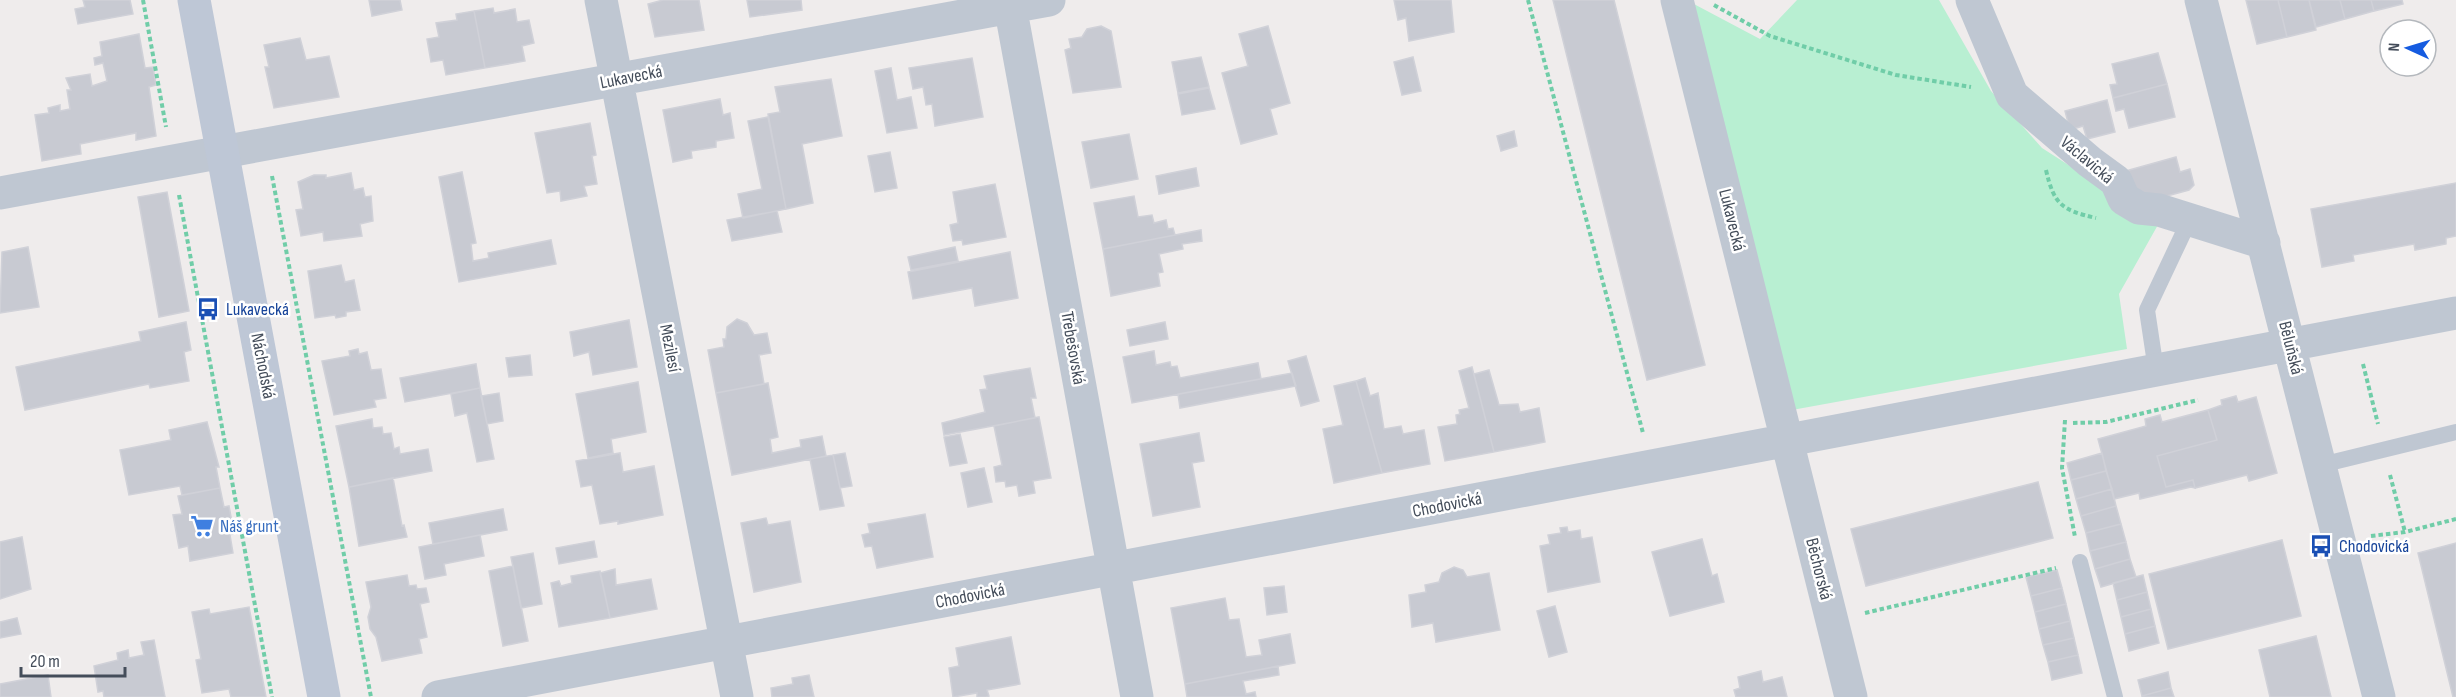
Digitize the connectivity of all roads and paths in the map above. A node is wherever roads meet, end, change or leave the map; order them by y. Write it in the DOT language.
graph roads {
  1 [pos="143,0"];
  2 [pos="194,0"];
  3 [pos="601,0"];
  4 [pos="1049,0"];
  5 [pos="1528,0"];
  6 [pos="1677,0"];
  7 [pos="1706,0"];
  8 [pos="1972,0"];
  9 [pos="2201,0"];
  10 [pos="1010,3"];
  11 [pos="619,79"];
  12 [pos="2012,95"];
  13 [pos="167,131"];
  14 [pos="223,152"];
  15 [pos="271,170"];
  16 [pos="0,194"];
  17 [pos="179,195"];
  18 [pos="2189,221"];
  19 [pos="2264,243"];
  20 [pos="2456,313"];
  21 [pos="2291,344"];
  22 [pos="2156,370"];
  23 [pos="2059,388"];
  24 [pos="2209,397"];
  25 [pos="2066,424"];
  26 [pos="2456,432"];
  27 [pos="1788,440"];
  28 [pos="2321,465"];
  29 [pos="1652,466"];
  30 [pos="2456,519"];
  31 [pos="2339,539"];
  32 [pos="2080,562"];
  33 [pos="1113,568"];
  34 [pos="1832,621"];
  35 [pos="726,642"];
  36 [pos="272,697"];
  37 [pos="324,697"];
  38 [pos="371,697"];
  39 [pos="438,697"];
  40 [pos="737,697"];
  41 [pos="1137,697"];
  42 [pos="1851,697"];
  43 [pos="2115,697"];
  44 [pos="2379,697"];
  1 -- 13 [label="path"];
  2 -- 14 [label="main road, Náchodská"];
  3 -- 11 [label="street, Mezilesí"];
  4 -- 10 [label="street, Lukavecká"];
  5 -- 29 [label="path"];
  6 -- 27 [label="street, Lukavecká"];
  7 -- 12 [label="path"];
  8 -- 12 [label="street, Václavická"];
  9 -- 19 [label="street, Běluňská"];
  10 -- 11 [label="street, Lukavecká"];
  10 -- 33 [label="street, Třebešovská"];
  11 -- 14 [label="street, Lukavecká"];
  11 -- 35 [label="street, Mezilesí"];
  12 -- 18 [label="street, Václavická"];
  14 -- 16 [label="street, Lukavecká"];
  14 -- 37 [label="main road, Náchodská"];
  15 -- 38 [label="path"];
  17 -- 36 [label="path"];
  18 -- 19 [label="street, Václavická"];
  18 -- 22 [label="lane"];
  19 -- 21 [label="street, Běluňská"];
  20 -- 21 [label="street, Chodovická"];
  21 -- 22 [label="street, Chodovická"];
  21 -- 28 [label="street, Běluňská"];
  22 -- 23 [label="street, Chodovická"];
  23 -- 25 [label="path"];
  23 -- 27 [label="street, Chodovická"];
  24 -- 25 [label="path"];
  25 -- 32 [label="path"];
  26 -- 28 [label="lane"];
  27 -- 29 [label="street, Chodovická"];
  27 -- 34 [label="street, Běchorská"];
  28 -- 31 [label="street, Běluňská"];
  29 -- 33 [label="street, Chodovická"];
  30 -- 31 [label="path"];
  31 -- 44 [label="street, Běluňská"];
  32 -- 34 [label="path"];
  32 -- 43 [label="lane"];
  33 -- 35 [label="street, Chodovická"];
  33 -- 41 [label="street, Třebešovská"];
  34 -- 42 [label="street, Běchorská"];
  35 -- 39 [label="street, Chodovická"];
  35 -- 40 [label="street, Mezilesí"];
}
